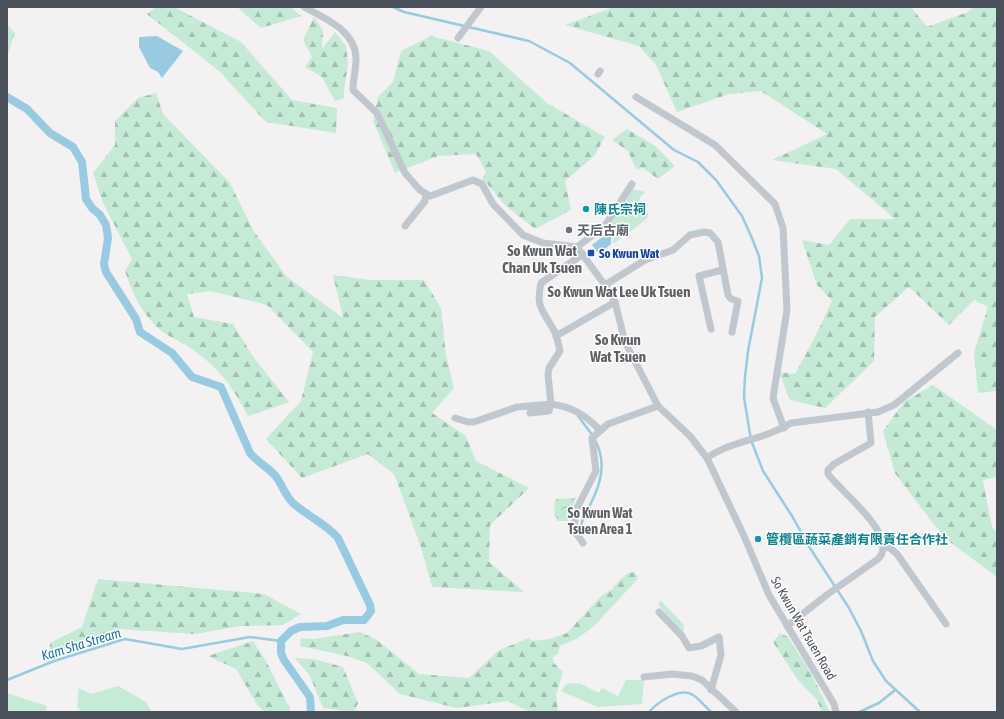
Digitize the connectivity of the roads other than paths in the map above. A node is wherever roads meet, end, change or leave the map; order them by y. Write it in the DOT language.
graph roads {
  1 [pos="304,7"];
  2 [pos="481,7"];
  3 [pos="460,35"];
  4 [pos="636,97"];
  5 [pos="632,184"];
  6 [pos="426,194"];
  7 [pos="405,226"];
  8 [pos="577,247"];
  9 [pos="582,254"];
  10 [pos="722,270"];
  11 [pos="605,285"];
  12 [pos="615,302"];
  13 [pos="710,329"];
  14 [pos="732,332"];
  15 [pos="556,336"];
  16 [pos="958,353"];
  17 [pos="658,406"];
  18 [pos="550,407"];
  19 [pos="868,412"];
  20 [pos="530,413"];
  21 [pos="455,418"];
  22 [pos="784,428"];
  23 [pos="596,434"];
  24 [pos="707,458"];
  25 [pos="583,543"];
  26 [pos="884,547"];
  27 [pos="659,612"];
  28 [pos="946,624"];
  29 [pos="788,626"];
  30 [pos="644,677"];
  31 [pos="710,690"];
  32 [pos="736,712"];
  33 [pos="836,712"];
  1 -- 6 [label="street"];
  2 -- 3 [label="street"];
  4 -- 22 [label="street"];
  5 -- 8 [label="street"];
  6 -- 7 [label="street"];
  6 -- 8 [label="street"];
  8 -- 9 [label="street, So Kwun Wat Tsuen Road"];
  9 -- 11 [label="street, So Kwun Wat Tsuen Road"];
  9 -- 15 [label="street"];
  10 -- 11 [label="street"];
  10 -- 13 [label="street"];
  10 -- 14 [label="street"];
  11 -- 12 [label="street, So Kwun Wat Tsuen Road"];
  12 -- 15 [label="street"];
  12 -- 17 [label="street, So Kwun Wat Tsuen Road"];
  15 -- 18 [label="street"];
  16 -- 19 [label="street"];
  17 -- 23 [label="street"];
  17 -- 24 [label="street, So Kwun Wat Tsuen Road"];
  18 -- 20 [label="street"];
  18 -- 21 [label="street"];
  18 -- 23 [label="street"];
  19 -- 22 [label="street"];
  19 -- 26 [label="street"];
  22 -- 24 [label="street"];
  23 -- 25 [label="street"];
  24 -- 29 [label="street, So Kwun Wat Tsuen Road"];
  26 -- 28 [label="street"];
  26 -- 29 [label="street"];
  27 -- 31 [label="street"];
  29 -- 33 [label="street, So Kwun Wat Tsuen Road"];
  30 -- 31 [label="street"];
  31 -- 32 [label="street"];
}
